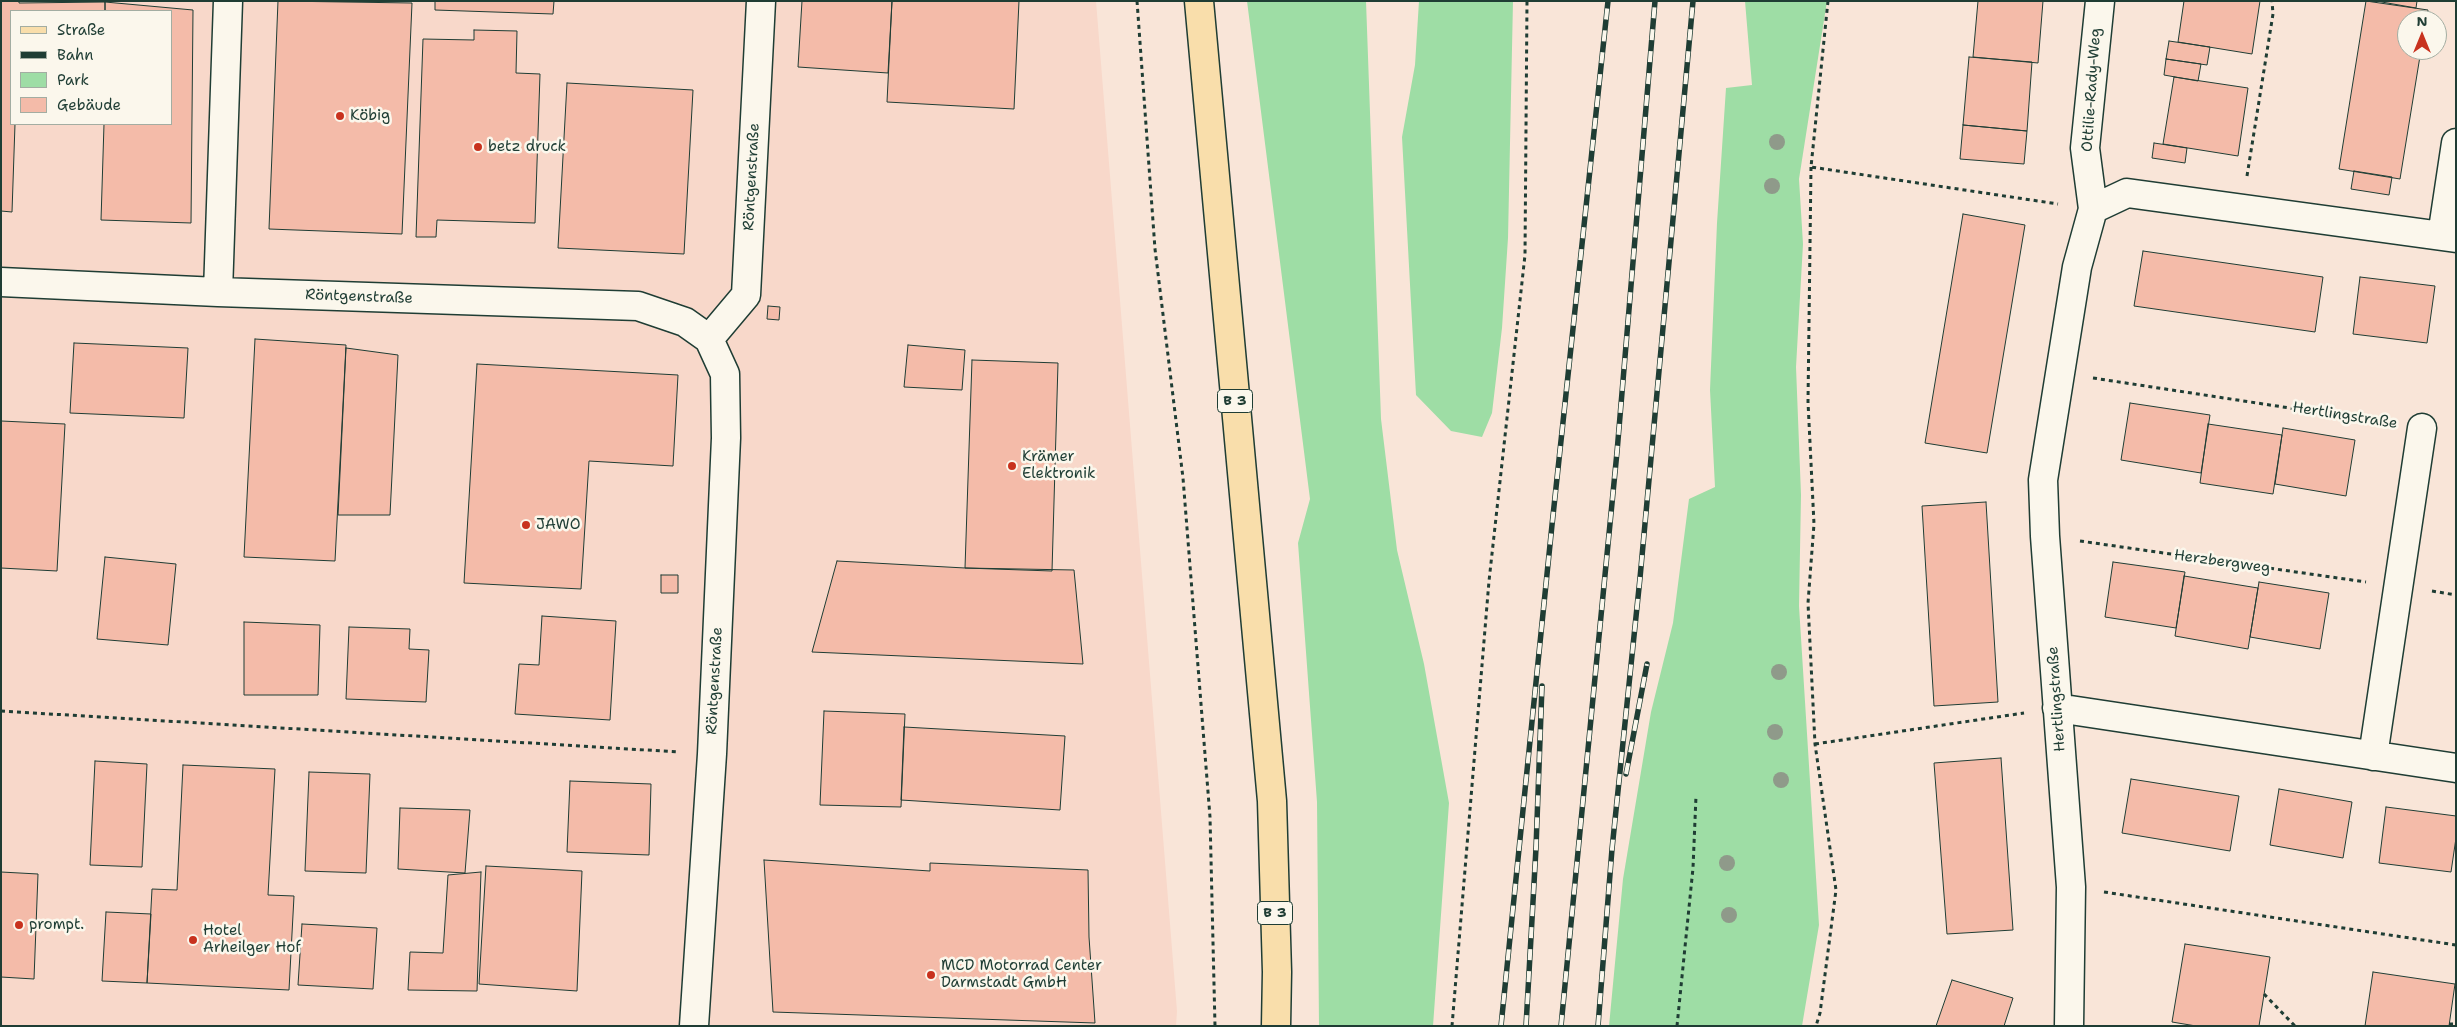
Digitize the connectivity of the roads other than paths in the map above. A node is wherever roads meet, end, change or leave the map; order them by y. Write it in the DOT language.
graph roads {
  1 [pos="228,1"];
  2 [pos="761,1"];
  3 [pos="1199,1"];
  4 [pos="2100,1"];
  5 [pos="2456,143"];
  6 [pos="2093,209"];
  7 [pos="2449,237"];
  8 [pos="1,282"];
  9 [pos="218,292"];
  10 [pos="709,339"];
  11 [pos="2422,428"];
  12 [pos="2057,708"];
  13 [pos="2374,756"];
  14 [pos="2456,768"];
  15 [pos="694,1026"];
  16 [pos="1276,1026"];
  17 [pos="2069,1026"];
  1 -- 9 [label="street"];
  2 -- 10 [label="street, Röntgenstraße"];
  3 -- 16 [label="main road, B 3"];
  4 -- 6 [label="street, Ottilie-Rady-Weg"];
  5 -- 7 [label="street"];
  6 -- 7 [label="street"];
  6 -- 12 [label="street, Hertlingstraße"];
  8 -- 9 [label="street, Röntgenstraße"];
  9 -- 10 [label="street, Röntgenstraße"];
  10 -- 15 [label="street, Röntgenstraße"];
  11 -- 13 [label="street"];
  12 -- 13 [label="street"];
  12 -- 17 [label="street, Hertlingstraße"];
  13 -- 14 [label="street"];
}
